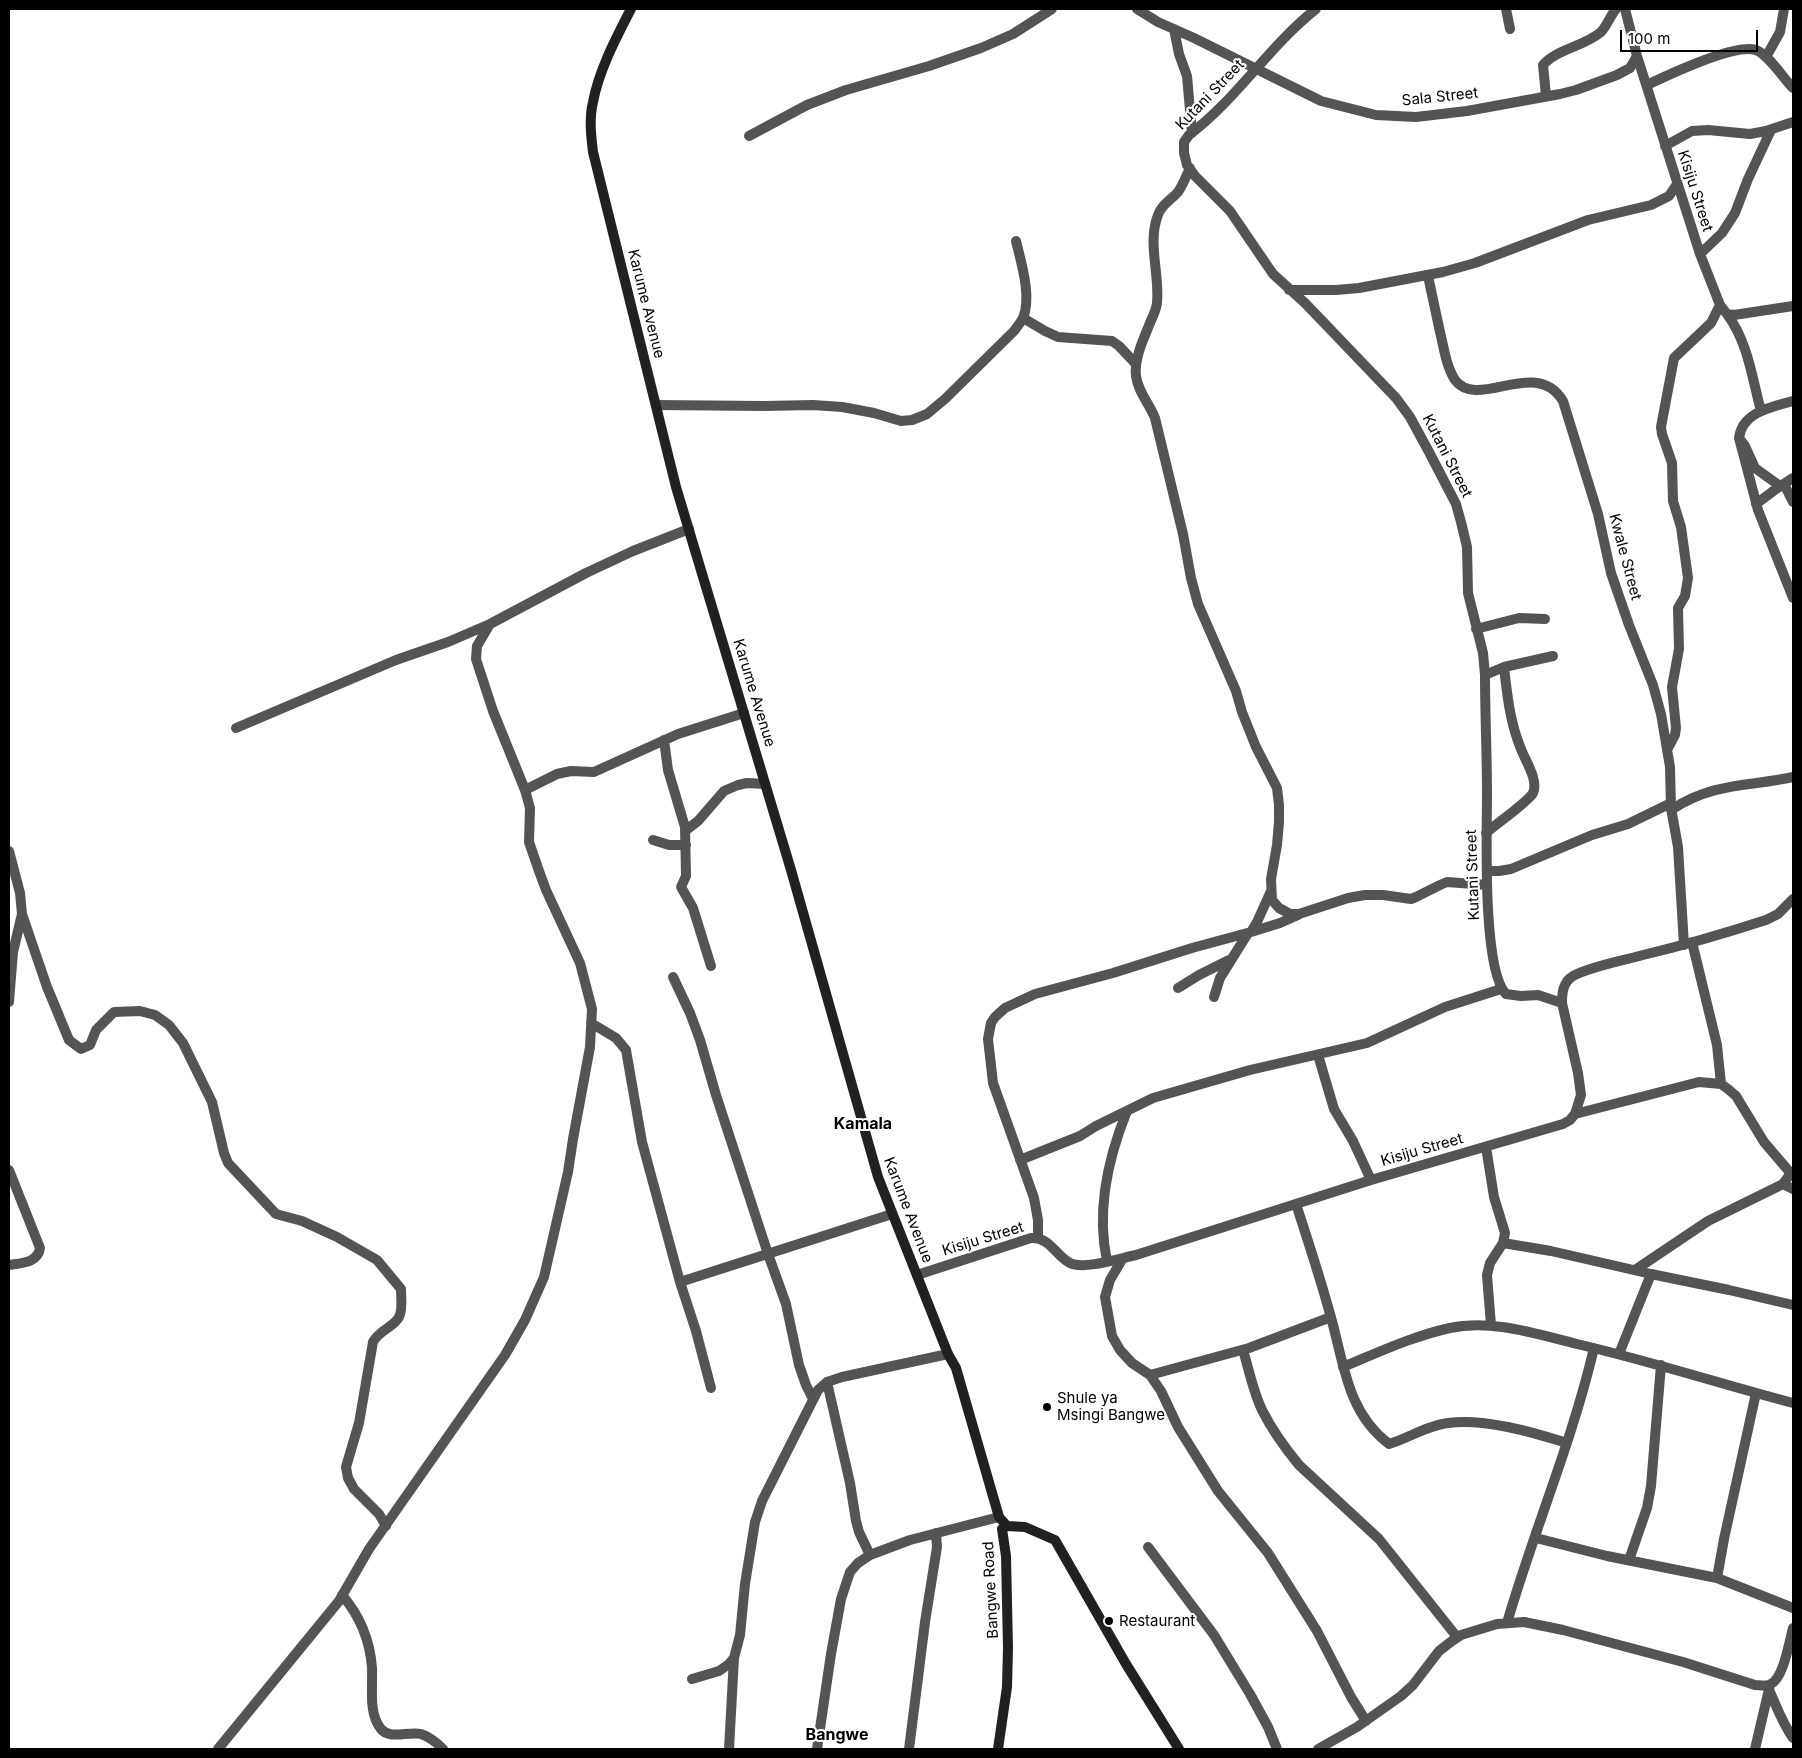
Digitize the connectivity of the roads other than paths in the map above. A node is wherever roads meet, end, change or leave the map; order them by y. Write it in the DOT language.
graph roads {
  1 [pos="631,9"];
  2 [pos="1052,9"];
  3 [pos="1137,9"];
  4 [pos="1316,9"];
  5 [pos="1506,9"];
  6 [pos="1616,9"];
  7 [pos="1624,9"];
  8 [pos="1784,9"];
  9 [pos="1174,29"];
  10 [pos="1510,29"];
  11 [pos="1637,56"];
  12 [pos="1766,57"];
  13 [pos="1256,69"];
  14 [pos="1647,85"];
  15 [pos="1793,88"];
  16 [pos="1546,96"];
  17 [pos="1793,122"];
  18 [pos="1771,130"];
  19 [pos="1192,133"];
  20 [pos="748,136"];
  21 [pos="1665,146"];
  22 [pos="1190,168"];
  23 [pos="1678,184"];
  24 [pos="1016,240"];
  25 [pos="1700,254"];
  26 [pos="1428,276"];
  27 [pos="1289,290"];
  28 [pos="1720,305"];
  29 [pos="1793,306"];
  30 [pos="1727,314"];
  31 [pos="1023,318"];
  32 [pos="1136,364"];
  33 [pos="1793,401"];
  34 [pos="656,405"];
  35 [pos="1761,411"];
  36 [pos="1739,438"];
  37 [pos="1786,483"];
  38 [pos="1793,502"];
  39 [pos="1756,504"];
  40 [pos="689,530"];
  41 [pos="1793,598"];
  42 [pos="1545,619"];
  43 [pos="490,624"];
  44 [pos="1476,629"];
  45 [pos="1553,656"];
  46 [pos="1504,667"];
  47 [pos="1486,675"];
  48 [pos="744,713"];
  49 [pos="236,728"];
  50 [pos="664,740"];
  51 [pos="1667,750"];
  52 [pos="1793,777"];
  53 [pos="765,784"];
  54 [pos="525,790"];
  55 [pos="1671,807"];
  56 [pos="685,831"];
  57 [pos="1486,833"];
  58 [pos="653,840"];
  59 [pos="686,845"];
  60 [pos="9,851"];
  61 [pos="1487,870"];
  62 [pos="1488,885"];
  63 [pos="1271,891"];
  64 [pos="1793,899"];
  65 [pos="1304,913"];
  66 [pos="22,914"];
  67 [pos="1249,933"];
  68 [pos="1688,944"];
  69 [pos="1230,960"];
  70 [pos="710,966"];
  71 [pos="673,977"];
  72 [pos="1178,988"];
  73 [pos="1501,989"];
  74 [pos="1214,997"];
  75 [pos="9,1002"];
  76 [pos="1562,1003"];
  77 [pos="591,1024"];
  78 [pos="1318,1055"];
  79 [pos="1721,1084"];
  80 [pos="1127,1111"];
  81 [pos="1575,1114"];
  82 [pos="1486,1147"];
  83 [pos="1020,1160"];
  84 [pos="9,1170"];
  85 [pos="1792,1174"];
  86 [pos="1371,1180"];
  87 [pos="1783,1184"];
  88 [pos="1793,1189"];
  89 [pos="1296,1204"];
  90 [pos="892,1214"];
  91 [pos="1038,1238"];
  92 [pos="1503,1243"];
  93 [pos="768,1254"];
  94 [pos="1123,1258"];
  95 [pos="1107,1262"];
  96 [pos="9,1266"];
  97 [pos="1635,1270"];
  98 [pos="1650,1274"];
  99 [pos="917,1275"];
  100 [pos="680,1282"];
  101 [pos="1793,1305"];
  102 [pos="1331,1317"];
  103 [pos="1491,1325"];
  104 [pos="1594,1348"];
  105 [pos="1242,1350"];
  106 [pos="948,1354"];
  107 [pos="1619,1354"];
  108 [pos="1660,1365"];
  109 [pos="1343,1367"];
  110 [pos="1150,1374"];
  111 [pos="958,1379"];
  112 [pos="827,1382"];
  113 [pos="711,1388"];
  114 [pos="1756,1393"];
  115 [pos="813,1398"];
  116 [pos="1793,1403"];
  117 [pos="1566,1443"];
  118 [pos="999,1517"];
  119 [pos="386,1526"];
  120 [pos="1007,1526"];
  121 [pos="936,1533"];
  122 [pos="1536,1538"];
  123 [pos="1148,1547"];
  124 [pos="870,1555"];
  125 [pos="1629,1560"];
  126 [pos="1717,1578"];
  127 [pos="342,1595"];
  128 [pos="1793,1608"];
  129 [pos="1507,1623"];
  130 [pos="1793,1628"];
  131 [pos="1457,1637"];
  132 [pos="1791,1646"];
  133 [pos="734,1658"];
  134 [pos="692,1679"];
  135 [pos="1769,1687"];
  136 [pos="1366,1721"];
  137 [pos="1793,1738"];
  138 [pos="218,1749"];
  139 [pos="443,1749"];
  140 [pos="729,1749"];
  141 [pos="817,1749"];
  142 [pos="909,1749"];
  143 [pos="998,1749"];
  144 [pos="1179,1749"];
  145 [pos="1277,1749"];
  146 [pos="1318,1749"];
  147 [pos="1755,1749"];
  1 -- 34 [label="street, Karume Avenue"];
  2 -- 20 [label="street"];
  3 -- 9 [label="street, Sala Street"];
  4 -- 13 [label="street, Kutani Street"];
  5 -- 10 [label="street"];
  6 -- 16 [label="street"];
  7 -- 11 [label="street, Kisiju Street"];
  8 -- 12 [label="street"];
  9 -- 13 [label="street, Sala Street"];
  9 -- 19 [label="street"];
  11 -- 14 [label="street, Kisiju Street"];
  11 -- 16 [label="street, Sala Street"];
  12 -- 14 [label="street"];
  12 -- 15 [label="street"];
  13 -- 16 [label="street, Sala Street"];
  13 -- 19 [label="street, Kutani Street"];
  14 -- 21 [label="street, Kisiju Street"];
  17 -- 18 [label="street"];
  18 -- 21 [label="street"];
  18 -- 25 [label="street"];
  19 -- 22 [label="street, Kutani Street"];
  21 -- 23 [label="street, Kisiju Street"];
  22 -- 27 [label="street, Kutani Street"];
  22 -- 32 [label="street"];
  23 -- 25 [label="street, Kisiju Street"];
  23 -- 26 [label="street"];
  24 -- 31 [label="street"];
  25 -- 28 [label="street, Kisiju Street"];
  26 -- 27 [label="street"];
  26 -- 51 [label="street, Kwale Street"];
  27 -- 44 [label="street, Kutani Street"];
  28 -- 30 [label="street, Kisiju Street"];
  28 -- 51 [label="street"];
  29 -- 30 [label="street"];
  30 -- 35 [label="street, Kisiju Street"];
  31 -- 32 [label="street"];
  31 -- 34 [label="street"];
  32 -- 63 [label="street"];
  33 -- 35 [label="street"];
  34 -- 40 [label="street, Karume Avenue"];
  35 -- 36 [label="street"];
  36 -- 37 [label="street"];
  36 -- 39 [label="street"];
  37 -- 38 [label="street"];
  37 -- 39 [label="street"];
  39 -- 41 [label="street"];
  40 -- 43 [label="street"];
  40 -- 48 [label="street, Karume Avenue"];
  42 -- 44 [label="street"];
  43 -- 49 [label="street"];
  43 -- 54 [label="street"];
  44 -- 47 [label="street, Kutani Street"];
  45 -- 46 [label="street"];
  46 -- 47 [label="street"];
  46 -- 57 [label="street"];
  47 -- 57 [label="street, Kutani Street"];
  48 -- 50 [label="street"];
  48 -- 53 [label="street, Karume Avenue"];
  50 -- 54 [label="street"];
  50 -- 56 [label="street"];
  51 -- 55 [label="street, Kwale Street"];
  52 -- 55 [label="street"];
  53 -- 56 [label="street"];
  53 -- 90 [label="street, Karume Avenue"];
  54 -- 77 [label="street"];
  55 -- 61 [label="street"];
  55 -- 68 [label="street, Kwale Street"];
  56 -- 59 [label="street"];
  57 -- 61 [label="street, Kutani Street"];
  58 -- 59 [label="street"];
  59 -- 70 [label="street"];
  60 -- 66 [label="street"];
  61 -- 62 [label="street, Kutani Street"];
  62 -- 65 [label="street"];
  62 -- 73 [label="street, Kutani Street"];
  63 -- 65 [label="street"];
  63 -- 67 [label="street"];
  64 -- 68 [label="street"];
  65 -- 67 [label="street"];
  66 -- 75 [label="street"];
  66 -- 119 [label="street"];
  67 -- 69 [label="street"];
  67 -- 83 [label="street"];
  68 -- 76 [label="street"];
  68 -- 79 [label="street, Kwale Street"];
  69 -- 72 [label="street"];
  69 -- 74 [label="street"];
  71 -- 93 [label="street"];
  73 -- 76 [label="street"];
  73 -- 78 [label="street"];
  76 -- 81 [label="street"];
  77 -- 100 [label="street"];
  77 -- 119 [label="street"];
  78 -- 80 [label="street"];
  78 -- 86 [label="street"];
  79 -- 81 [label="street, Kisiju Street"];
  79 -- 85 [label="street"];
  80 -- 83 [label="street"];
  80 -- 95 [label="street"];
  81 -- 82 [label="street, Kisiju Street"];
  82 -- 86 [label="street, Kisiju Street"];
  82 -- 92 [label="street"];
  83 -- 91 [label="street"];
  84 -- 96 [label="street"];
  85 -- 87 [label="street"];
  86 -- 89 [label="street, Kisiju Street"];
  87 -- 88 [label="street"];
  87 -- 97 [label="street"];
  89 -- 94 [label="street, Kisiju Street"];
  89 -- 102 [label="street"];
  90 -- 93 [label="street"];
  90 -- 99 [label="street, Karume Avenue"];
  91 -- 95 [label="street, Kisiju Street"];
  91 -- 99 [label="street, Kisiju Street"];
  92 -- 97 [label="street"];
  92 -- 103 [label="street"];
  93 -- 100 [label="street"];
  93 -- 115 [label="street"];
  94 -- 95 [label="street, Kisiju Street"];
  94 -- 110 [label="street"];
  97 -- 98 [label="street"];
  98 -- 101 [label="street"];
  98 -- 107 [label="street"];
  99 -- 106 [label="street, Karume Avenue"];
  100 -- 113 [label="street"];
  102 -- 105 [label="street"];
  102 -- 109 [label="street"];
  103 -- 104 [label="street"];
  103 -- 109 [label="street"];
  104 -- 107 [label="street"];
  104 -- 117 [label="street"];
  105 -- 110 [label="street"];
  105 -- 131 [label="street"];
  106 -- 111 [label="street, Karume Avenue"];
  106 -- 112 [label="street"];
  107 -- 108 [label="street"];
  108 -- 114 [label="street"];
  108 -- 125 [label="street"];
  109 -- 117 [label="street"];
  110 -- 136 [label="street"];
  111 -- 118 [label="street, Bangwe Road"];
  112 -- 115 [label="street"];
  112 -- 124 [label="street"];
  114 -- 116 [label="street"];
  114 -- 126 [label="street"];
  115 -- 133 [label="street"];
  117 -- 122 [label="street"];
  118 -- 120 [label="street, Bangwe Road"];
  118 -- 121 [label="street"];
  119 -- 127 [label="street"];
  120 -- 143 [label="street, Bangwe Road"];
  120 -- 144 [label="street"];
  121 -- 124 [label="street"];
  121 -- 142 [label="street"];
  122 -- 125 [label="street"];
  122 -- 129 [label="street"];
  123 -- 145 [label="street"];
  124 -- 141 [label="street"];
  125 -- 126 [label="street"];
  126 -- 128 [label="street"];
  127 -- 138 [label="street"];
  127 -- 139 [label="street"];
  129 -- 131 [label="street"];
  129 -- 135 [label="street"];
  130 -- 132 [label="street"];
  131 -- 136 [label="street"];
  132 -- 135 [label="street"];
  133 -- 134 [label="street"];
  133 -- 140 [label="street"];
  135 -- 137 [label="street"];
  135 -- 147 [label="street"];
  136 -- 146 [label="street"];
}
